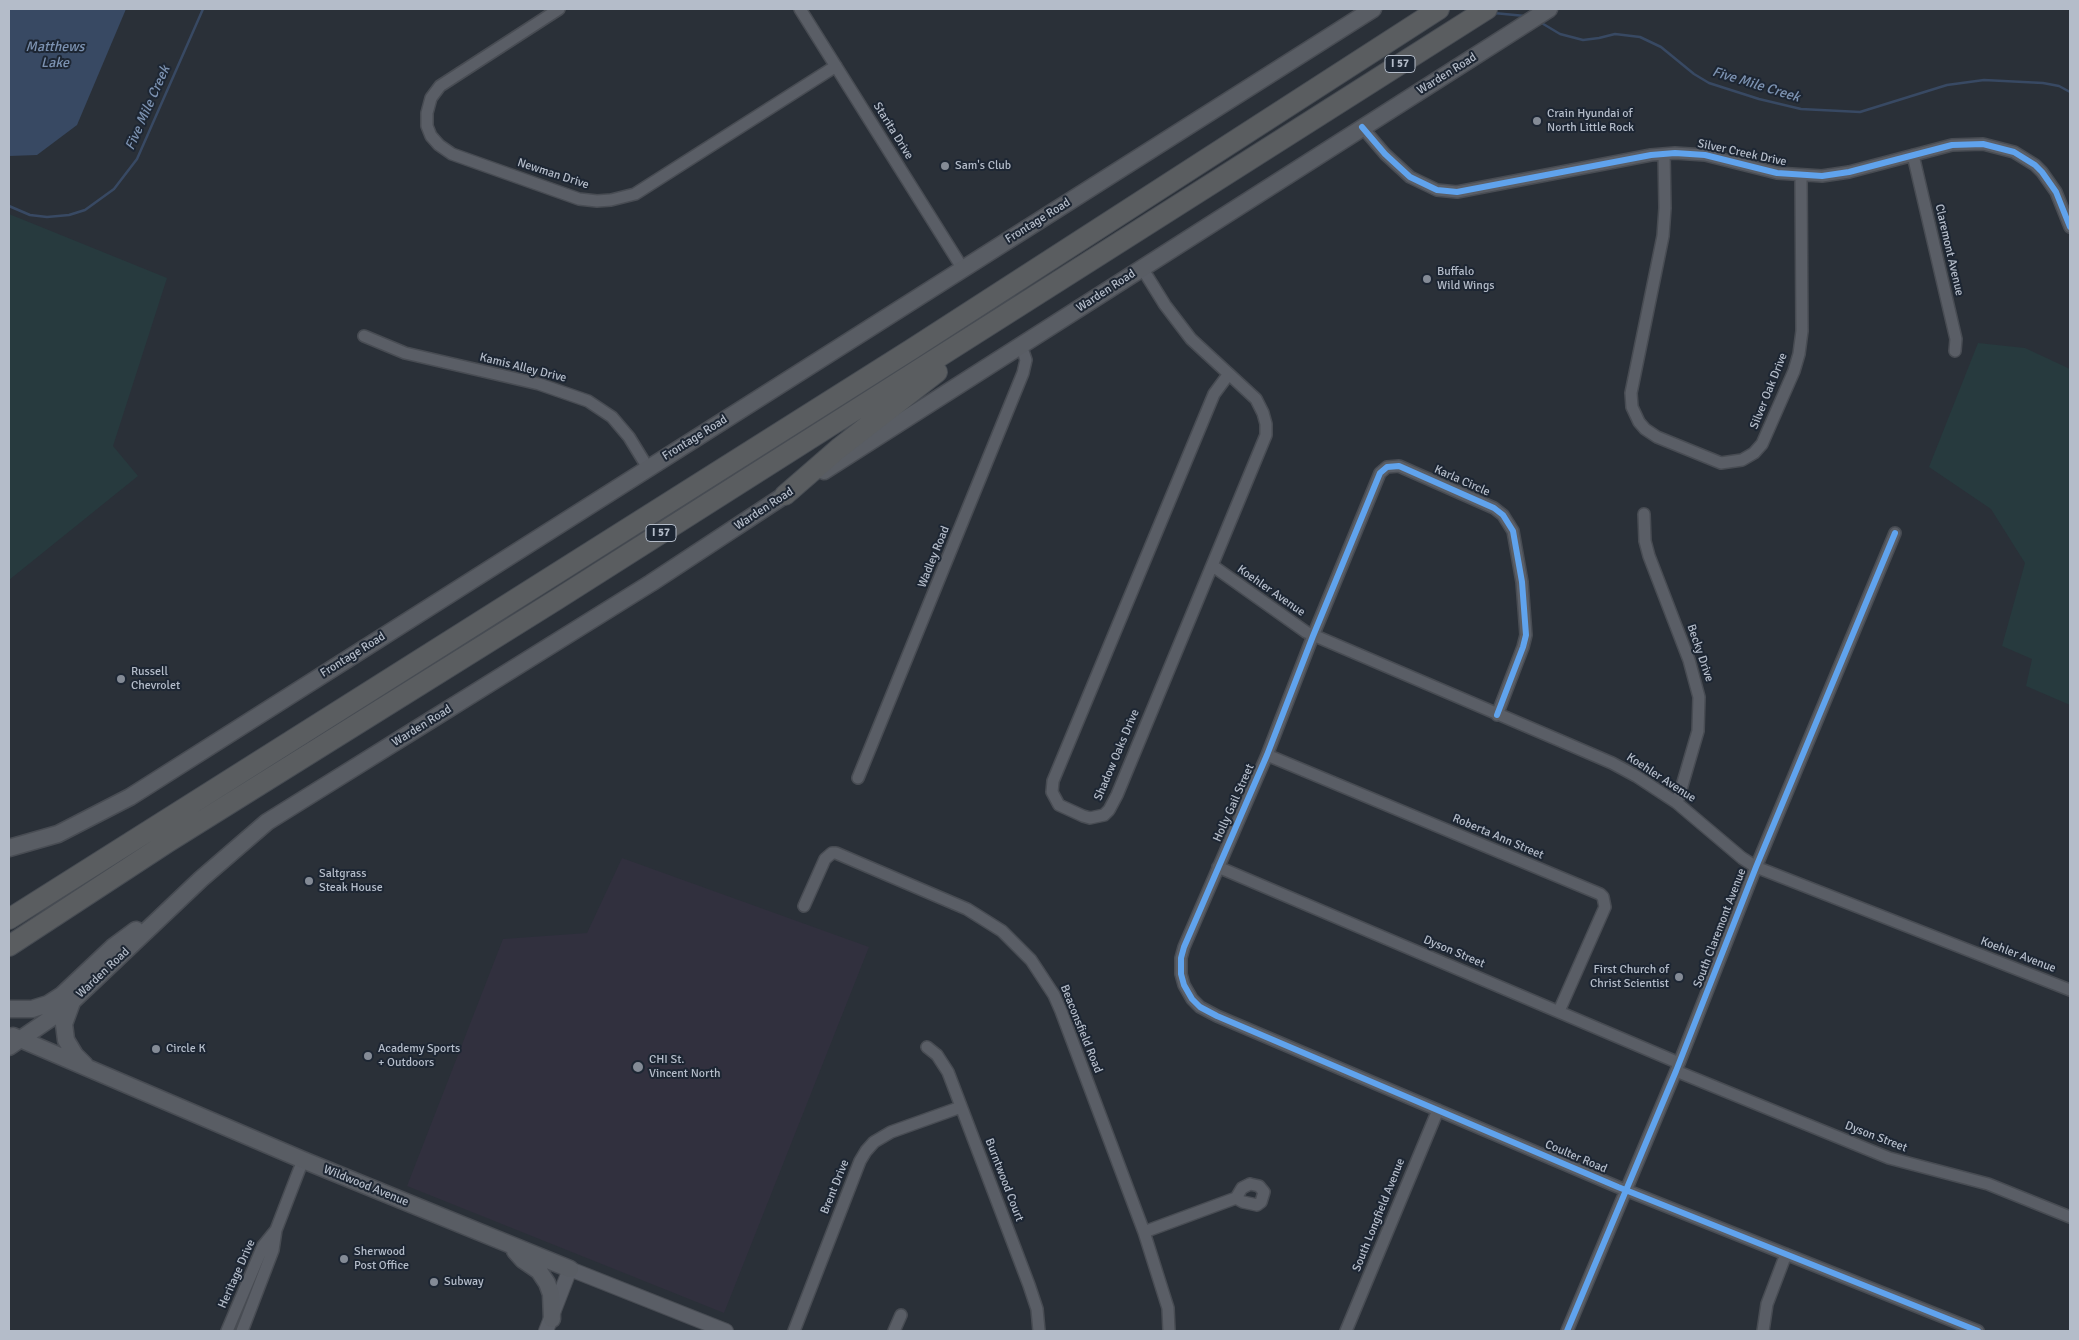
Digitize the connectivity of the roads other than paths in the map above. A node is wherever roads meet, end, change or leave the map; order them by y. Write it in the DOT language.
graph roads {
  1 [pos="559,9"];
  2 [pos="800,9"];
  3 [pos="1373,9"];
  4 [pos="1439,9"];
  5 [pos="1487,9"];
  6 [pos="1549,9"];
  7 [pos="836,66"];
  8 [pos="1362,128"];
  9 [pos="1664,154"];
  10 [pos="1913,155"];
  11 [pos="1801,176"];
  12 [pos="2070,227"];
  13 [pos="963,268"];
  14 [pos="1142,268"];
  15 [pos="1032,299"];
  16 [pos="364,336"];
  17 [pos="1021,345"];
  18 [pos="1955,351"];
  19 [pos="1228,375"];
  20 [pos="648,468"];
  21 [pos="785,495"];
  22 [pos="1644,514"];
  23 [pos="1895,533"];
  24 [pos="1213,566"];
  25 [pos="1313,636"];
  26 [pos="1497,715"];
  27 [pos="1267,755"];
  28 [pos="858,778"];
  29 [pos="1677,803"];
  30 [pos="9,848"];
  31 [pos="1218,867"];
  32 [pos="1756,867"];
  33 [pos="186,894"];
  34 [pos="804,906"];
  35 [pos="9,919"];
  36 [pos="9,946"];
  37 [pos="1182,979"];
  38 [pos="2070,990"];
  39 [pos="72,1002"];
  40 [pos="9,1009"];
  41 [pos="1559,1011"];
  42 [pos="13,1040"];
  43 [pos="927,1047"];
  44 [pos="1678,1067"];
  45 [pos="90,1070"];
  46 [pos="961,1108"];
  47 [pos="1438,1110"];
  48 [pos="303,1160"];
  49 [pos="1627,1191"];
  50 [pos="1236,1198"];
  51 [pos="2070,1216"];
  52 [pos="276,1230"];
  53 [pos="1144,1232"];
  54 [pos="509,1244"];
  55 [pos="1786,1254"];
  56 [pos="570,1269"];
  57 [pos="901,1315"];
  58 [pos="549,1325"];
  59 [pos="227,1331"];
  60 [pos="242,1331"];
  61 [pos="726,1331"];
  62 [pos="794,1331"];
  63 [pos="894,1331"];
  64 [pos="1038,1331"];
  65 [pos="1169,1331"];
  66 [pos="1346,1331"];
  67 [pos="1567,1331"];
  68 [pos="1763,1331"];
  69 [pos="1978,1331"];
  1 -- 7 [label="street, Newman Drive"];
  2 -- 7 [label="street, Starita Drive"];
  3 -- 13 [label="main road, Frontage Road"];
  4 -- 35 [label="highway, I 57"];
  5 -- 15 [label="highway, I 57"];
  6 -- 8 [label="main road, Warden Road"];
  7 -- 13 [label="street, Starita Drive"];
  8 -- 9 [label="street, Silver Creek Drive"];
  8 -- 14 [label="main road, Warden Road"];
  9 -- 11 [label="street, Silver Creek Drive"];
  9 -- 11 [label="street, Silver Oak Drive"];
  10 -- 11 [label="street, Silver Creek Drive"];
  10 -- 12 [label="street, Silver Creek Drive"];
  10 -- 18 [label="street, Claremont Avenue"];
  13 -- 20 [label="main road, Frontage Road"];
  14 -- 17 [label="main road, Warden Road"];
  14 -- 19 [label="street, Shadow Oaks Drive"];
  15 -- 21 [label="highway"];
  15 -- 36 [label="highway, I 57"];
  16 -- 20 [label="street, Kamis Alley Drive"];
  17 -- 21 [label="main road, Warden Road"];
  17 -- 28 [label="street, Wadley Road"];
  19 -- 24 [label="street, Shadow Oaks Drive"];
  19 -- 24 [label="street, Shadow Oaks Drive"];
  20 -- 30 [label="main road, Frontage Road"];
  21 -- 33 [label="main road, Warden Road"];
  22 -- 29 [label="street, Becky Drive"];
  23 -- 32 [label="street, South Claremont Avenue"];
  24 -- 25 [label="street, Koehler Avenue"];
  25 -- 26 [label="street, Koehler Avenue"];
  25 -- 26 [label="street, Karla Circle"];
  25 -- 27 [label="street, Holly Gail Street"];
  26 -- 29 [label="street, Koehler Avenue"];
  27 -- 31 [label="street, Holly Gail Street"];
  27 -- 41 [label="street, Roberta Ann Street"];
  29 -- 32 [label="street, Koehler Avenue"];
  31 -- 37 [label="street, Holly Gail Street"];
  31 -- 41 [label="street, Dyson Street"];
  32 -- 38 [label="street, Koehler Avenue"];
  32 -- 44 [label="street, South Claremont Avenue"];
  33 -- 39 [label="main road, Warden Road"];
  33 -- 40 [label="main road"];
  34 -- 53 [label="street, Beaconsfield Road"];
  37 -- 47 [label="street, Coulter Road"];
  39 -- 42 [label="main road, Warden Road"];
  39 -- 45 [label="main road"];
  41 -- 44 [label="street, Dyson Street"];
  42 -- 45 [label="main road, Wildwood Avenue"];
  43 -- 46 [label="street, Burntwood Court"];
  44 -- 49 [label="street, South Claremont Avenue"];
  44 -- 51 [label="street, Dyson Street"];
  45 -- 48 [label="main road, Wildwood Avenue"];
  46 -- 62 [label="street, Brent Drive"];
  46 -- 64 [label="street, Burntwood Court"];
  47 -- 49 [label="street, Coulter Road"];
  47 -- 66 [label="street, South Longfield Avenue"];
  48 -- 52 [label="street, Heritage Drive"];
  48 -- 54 [label="main road, Wildwood Avenue"];
  49 -- 55 [label="street, Coulter Road"];
  49 -- 67 [label="street, South Claremont Avenue"];
  50 -- 53 [label="street"];
  52 -- 59 [label="street, Heritage Drive"];
  52 -- 60 [label="street, Heritage Drive"];
  53 -- 65 [label="street, Beaconsfield Road"];
  54 -- 56 [label="main road, Wildwood Avenue"];
  54 -- 58 [label="main road"];
  55 -- 68 [label="street"];
  55 -- 69 [label="street, Coulter Road"];
  56 -- 58 [label="street"];
  56 -- 61 [label="street, Wildwood Avenue"];
  57 -- 63 [label="street"];
}
